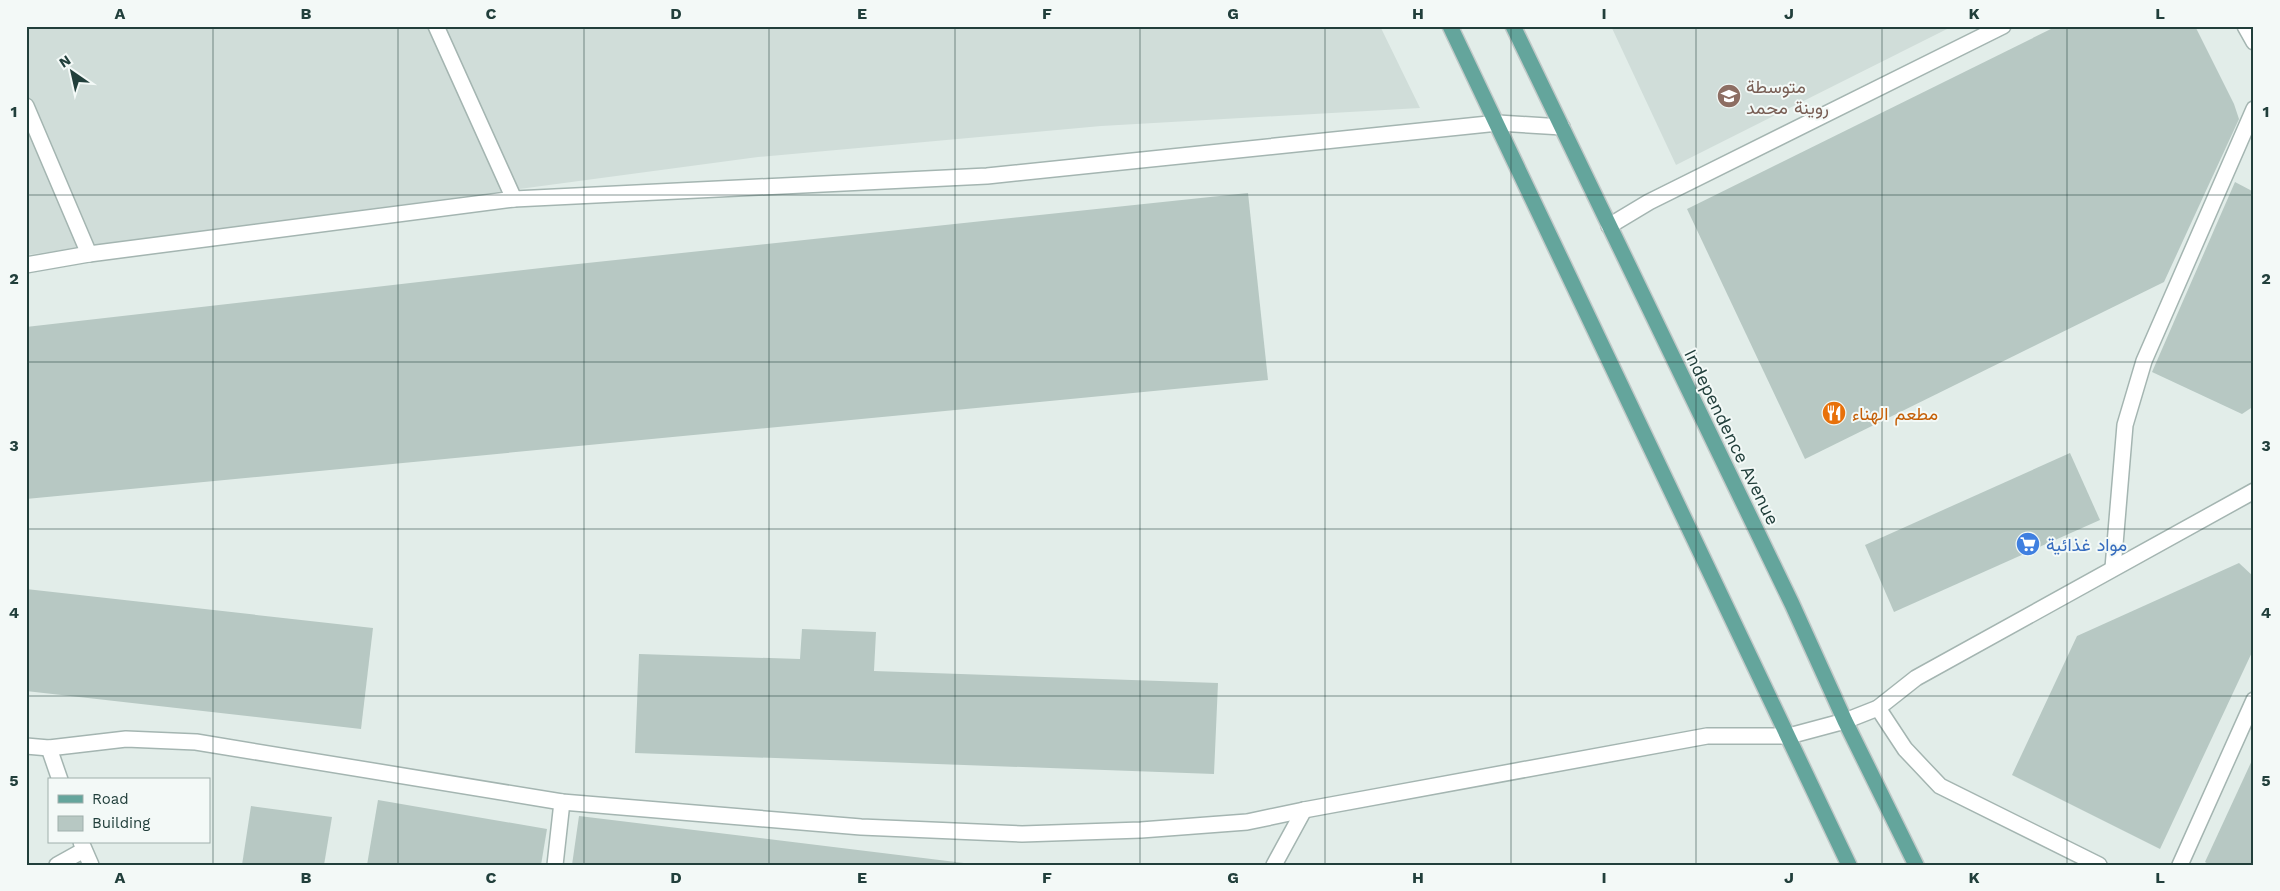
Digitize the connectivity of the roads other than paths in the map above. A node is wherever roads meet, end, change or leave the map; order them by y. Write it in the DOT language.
graph roads {
  1 [pos="436,26"];
  2 [pos="1450,26"];
  3 [pos="1513,26"];
  4 [pos="2003,26"];
  5 [pos="2245,26"];
  6 [pos="2254,42"];
  7 [pos="26,106"];
  8 [pos="2254,109"];
  9 [pos="1498,123"];
  10 [pos="1562,127"];
  11 [pos="514,199"];
  12 [pos="1609,226"];
  13 [pos="89,254"];
  14 [pos="26,265"];
  15 [pos="2254,491"];
  16 [pos="2114,568"];
  17 [pos="2253,703"];
  18 [pos="1878,708"];
  19 [pos="1844,721"];
  20 [pos="1789,736"];
  21 [pos="26,746"];
  22 [pos="49,748"];
  23 [pos="59,778"];
  24 [pos="562,802"];
  25 [pos="1304,810"];
  26 [pos="83,846"];
  27 [pos="57,865"];
  28 [pos="91,865"];
  29 [pos="555,865"];
  30 [pos="1274,865"];
  31 [pos="1850,865"];
  32 [pos="1916,865"];
  33 [pos="2099,865"];
  34 [pos="2180,865"];
  1 -- 11 [label="street"];
  2 -- 9 [label="main road"];
  3 -- 10 [label="main road, Independence Avenue"];
  4 -- 12 [label="street"];
  5 -- 6 [label="street"];
  7 -- 13 [label="street"];
  8 -- 16 [label="street"];
  9 -- 10 [label="street"];
  9 -- 11 [label="street"];
  9 -- 20 [label="main road"];
  10 -- 12 [label="main road, Independence Avenue"];
  11 -- 13 [label="street"];
  12 -- 19 [label="main road, Independence Avenue"];
  13 -- 14 [label="street"];
  15 -- 16 [label="street"];
  16 -- 18 [label="street"];
  17 -- 34 [label="street"];
  18 -- 19 [label="street"];
  18 -- 33 [label="street"];
  19 -- 20 [label="street"];
  19 -- 32 [label="main road, Independence Avenue"];
  20 -- 25 [label="street"];
  20 -- 31 [label="main road"];
  21 -- 22 [label="street"];
  22 -- 23 [label="street"];
  22 -- 24 [label="street"];
  24 -- 25 [label="street"];
  24 -- 29 [label="street"];
  25 -- 30 [label="street"];
  26 -- 27 [label="street"];
  26 -- 28 [label="street"];
}
